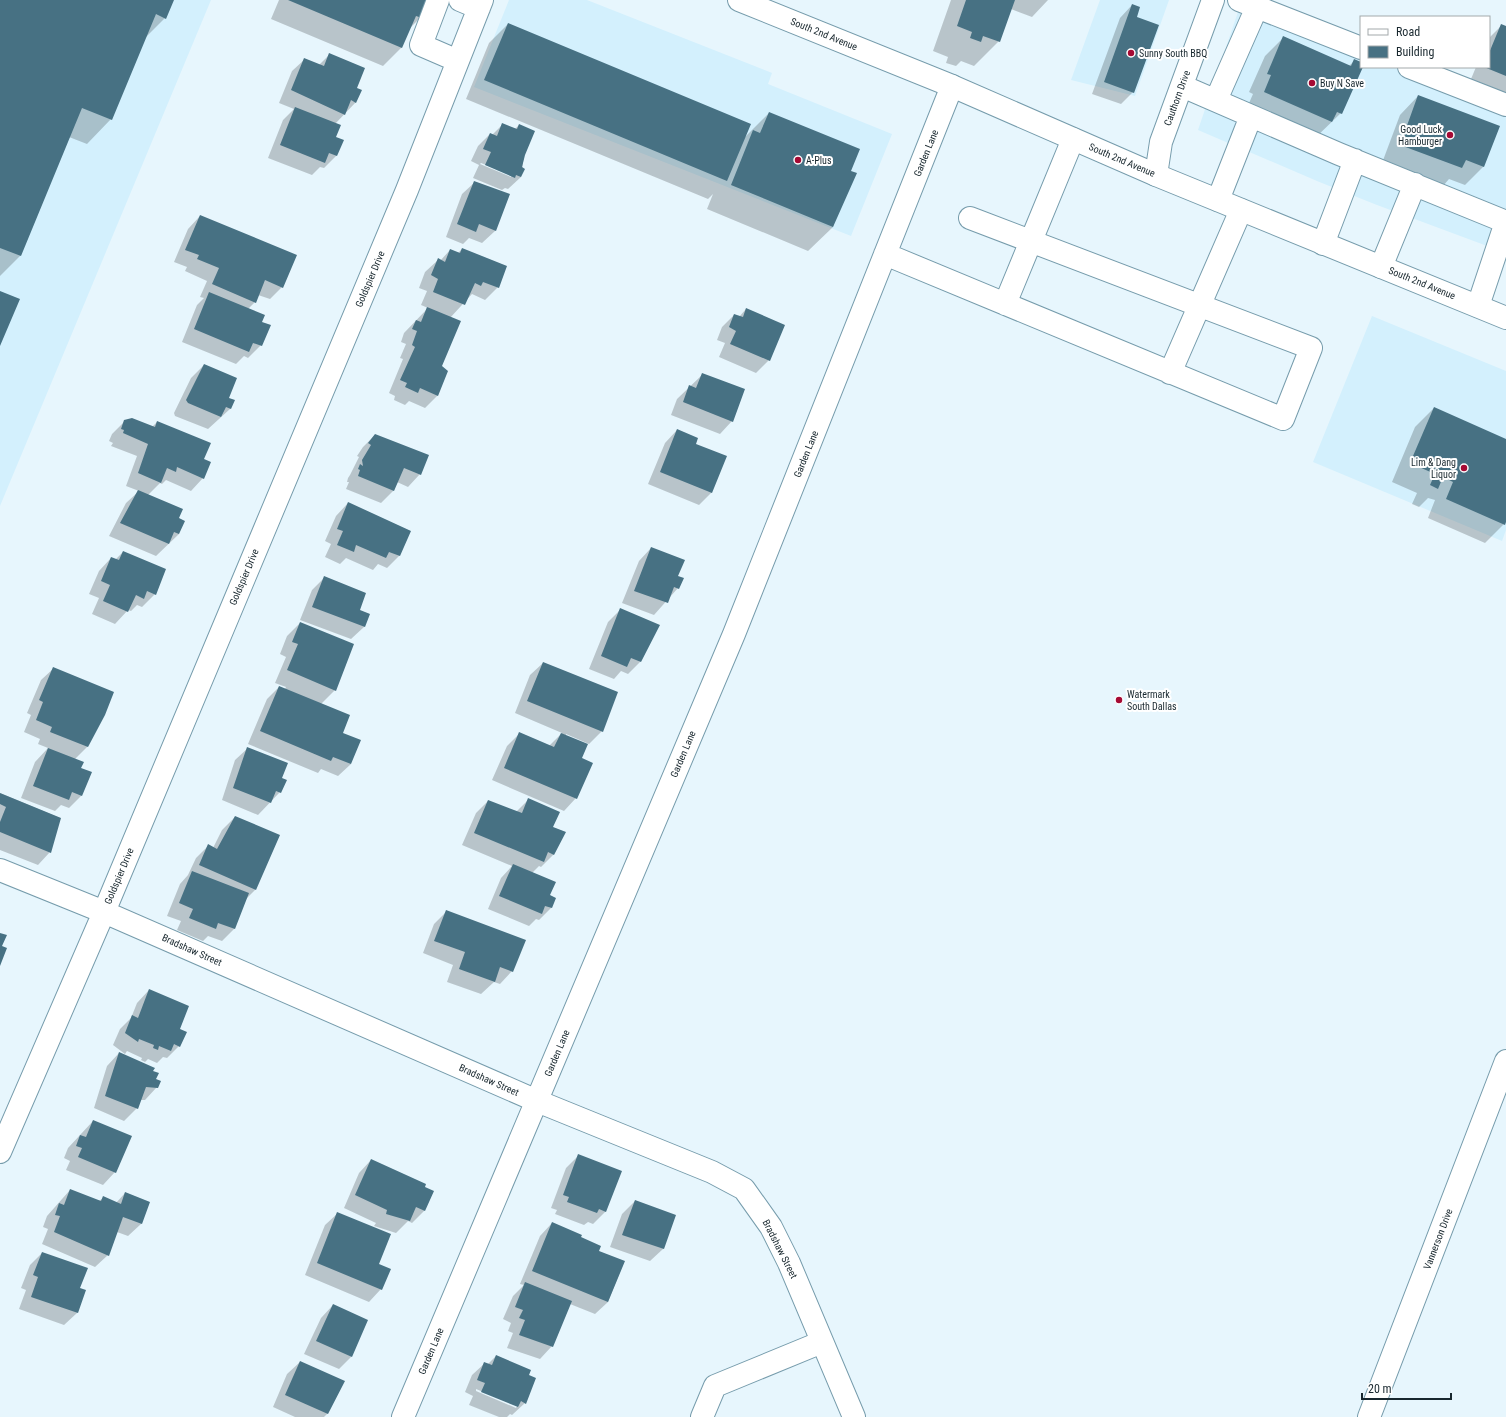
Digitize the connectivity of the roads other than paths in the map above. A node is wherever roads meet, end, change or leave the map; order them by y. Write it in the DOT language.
graph roads {
  1 [pos="438,0"];
  2 [pos="739,0"];
  3 [pos="1213,0"];
  4 [pos="474,3"];
  5 [pos="1248,4"];
  6 [pos="1360,48"];
  7 [pos="458,61"];
  8 [pos="1411,68"];
  9 [pos="952,86"];
  10 [pos="1182,86"];
  11 [pos="1216,100"];
  12 [pos="1506,106"];
  13 [pos="1251,116"];
  14 [pos="1073,139"];
  15 [pos="1355,160"];
  16 [pos="1156,175"];
  17 [pos="1415,184"];
  18 [pos="1218,200"];
  19 [pos="1241,210"];
  20 [pos="970,218"];
  21 [pos="1506,222"];
  22 [pos="1031,240"];
  23 [pos="1323,244"];
  24 [pos="885,254"];
  25 [pos="1381,267"];
  26 [pos="1004,304"];
  27 [pos="1200,306"];
  28 [pos="1478,306"];
  29 [pos="1506,318"];
  30 [pos="1170,373"];
  31 [pos="0,870"];
  32 [pos="104,912"];
  33 [pos="1506,1061"];
  34 [pos="537,1101"];
  35 [pos="0,1152"];
  36 [pos="822,1342"];
  37 [pos="403,1417"];
  38 [pos="702,1417"];
  39 [pos="854,1417"];
  40 [pos="1369,1417"];
  1 -- 7 [label="street"];
  2 -- 9 [label="street, South 2nd Avenue"];
  3 -- 10 [label="street, Cauthorn Drive"];
  4 -- 7 [label="street, Goldspier Drive"];
  5 -- 6 [label="street"];
  5 -- 11 [label="street"];
  7 -- 32 [label="street, Goldspier Drive"];
  8 -- 12 [label="street"];
  9 -- 14 [label="street, South 2nd Avenue"];
  9 -- 24 [label="street, Garden Lane"];
  10 -- 11 [label="street"];
  10 -- 16 [label="street, Cauthorn Drive"];
  11 -- 13 [label="street"];
  13 -- 15 [label="street"];
  13 -- 18 [label="street"];
  14 -- 16 [label="street, South 2nd Avenue"];
  14 -- 22 [label="street"];
  15 -- 17 [label="street"];
  15 -- 23 [label="street"];
  16 -- 18 [label="street, South 2nd Avenue"];
  17 -- 21 [label="street"];
  17 -- 25 [label="street"];
  18 -- 19 [label="street, South 2nd Avenue"];
  19 -- 23 [label="street, South 2nd Avenue"];
  19 -- 27 [label="street"];
  20 -- 22 [label="street"];
  21 -- 28 [label="street"];
  22 -- 26 [label="street"];
  22 -- 27 [label="street"];
  23 -- 25 [label="street, South 2nd Avenue"];
  24 -- 26 [label="street"];
  24 -- 34 [label="street, Garden Lane"];
  25 -- 28 [label="street, South 2nd Avenue"];
  26 -- 30 [label="street"];
  27 -- 30 [label="street"];
  27 -- 30 [label="street"];
  28 -- 29 [label="street, South 2nd Avenue"];
  31 -- 32 [label="street, Bradshaw Street"];
  32 -- 34 [label="street, Bradshaw Street"];
  32 -- 35 [label="street, Goldspier Drive"];
  33 -- 40 [label="street, Vannerson Drive"];
  34 -- 36 [label="street, Bradshaw Street"];
  34 -- 37 [label="street, Garden Lane"];
  36 -- 38 [label="street"];
  36 -- 39 [label="street, Bradshaw Street"];
}
